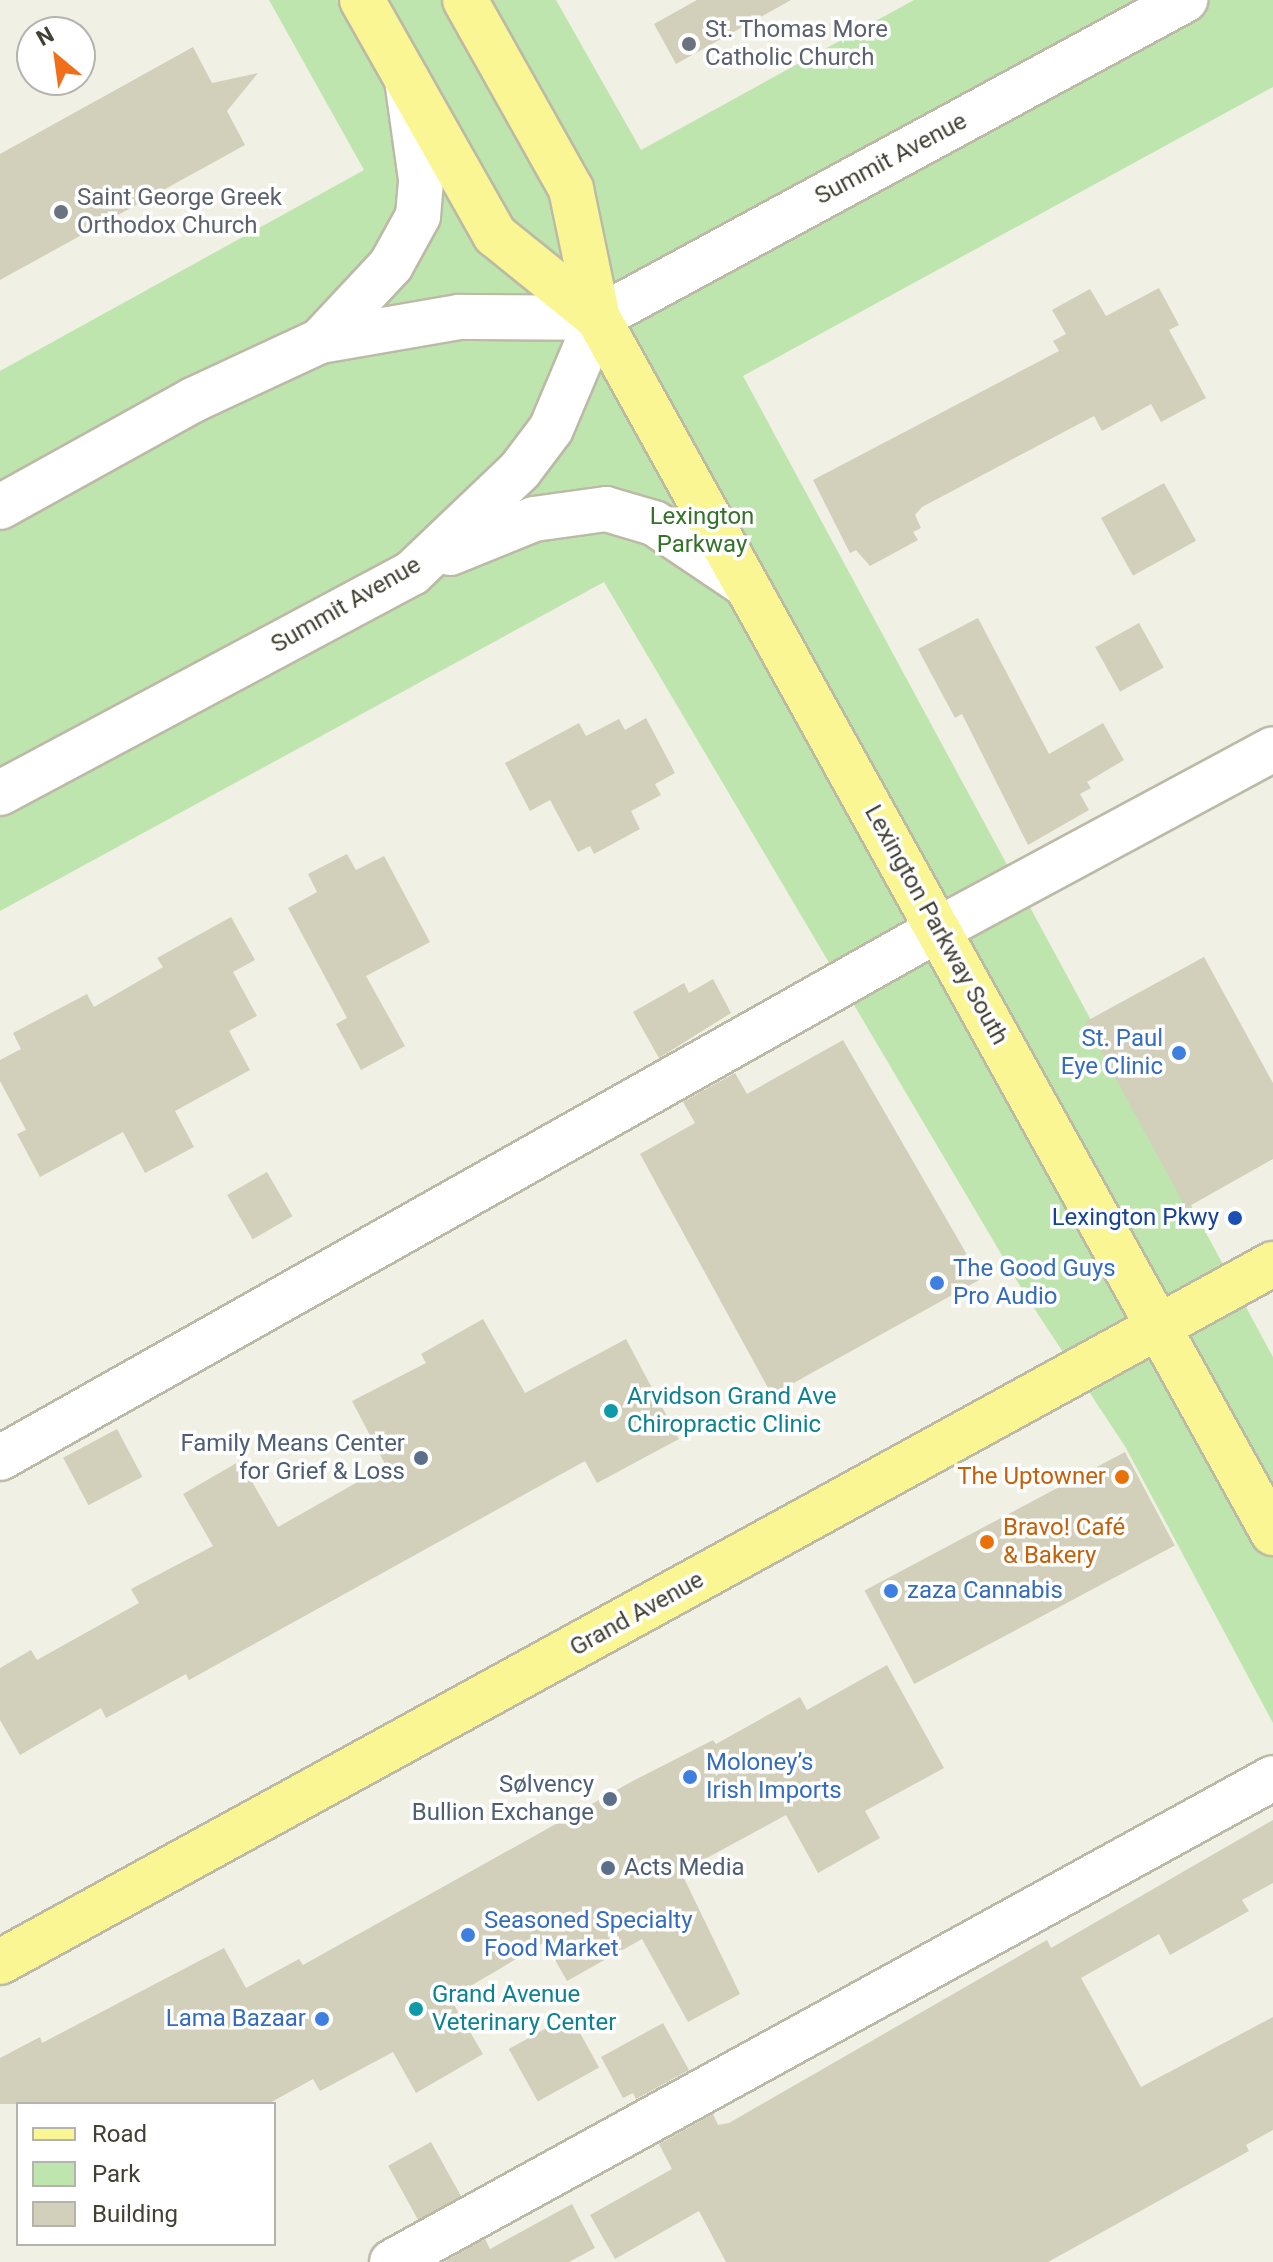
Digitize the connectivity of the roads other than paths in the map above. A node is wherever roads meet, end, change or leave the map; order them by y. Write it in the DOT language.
graph roads {
  1 [pos="362,0"];
  2 [pos="465,0"];
  3 [pos="1185,0"];
  4 [pos="406,79"];
  5 [pos="598,318"];
  6 [pos="320,341"];
  7 [pos="0,507"];
  8 [pos="412,573"];
  9 [pos="743,583"];
  10 [pos="1273,749"];
  11 [pos="0,793"];
  12 [pos="939,929"];
  13 [pos="1273,1264"];
  14 [pos="1158,1328"];
  15 [pos="0,1458"];
  16 [pos="1273,1533"];
  17 [pos="1273,1778"];
  18 [pos="0,1962"];
  19 [pos="392,2262"];
  1 -- 4 [label="main road"];
  2 -- 5 [label="main road"];
  3 -- 5 [label="street, Summit Avenue"];
  4 -- 5 [label="main road"];
  4 -- 6 [label="street"];
  5 -- 6 [label="street, Summit Avenue"];
  5 -- 8 [label="street, Summit Avenue"];
  5 -- 9 [label="main road, Lexington Parkway South"];
  6 -- 7 [label="street, Summit Avenue"];
  8 -- 9 [label="street"];
  8 -- 11 [label="street, Summit Avenue"];
  9 -- 12 [label="main road, Lexington Parkway South"];
  10 -- 12 [label="street"];
  12 -- 14 [label="main road, Lexington Parkway South"];
  12 -- 15 [label="street"];
  13 -- 14 [label="main road, Grand Avenue"];
  14 -- 16 [label="main road, Lexington Parkway South"];
  14 -- 18 [label="main road, Grand Avenue"];
  17 -- 19 [label="street"];
}
